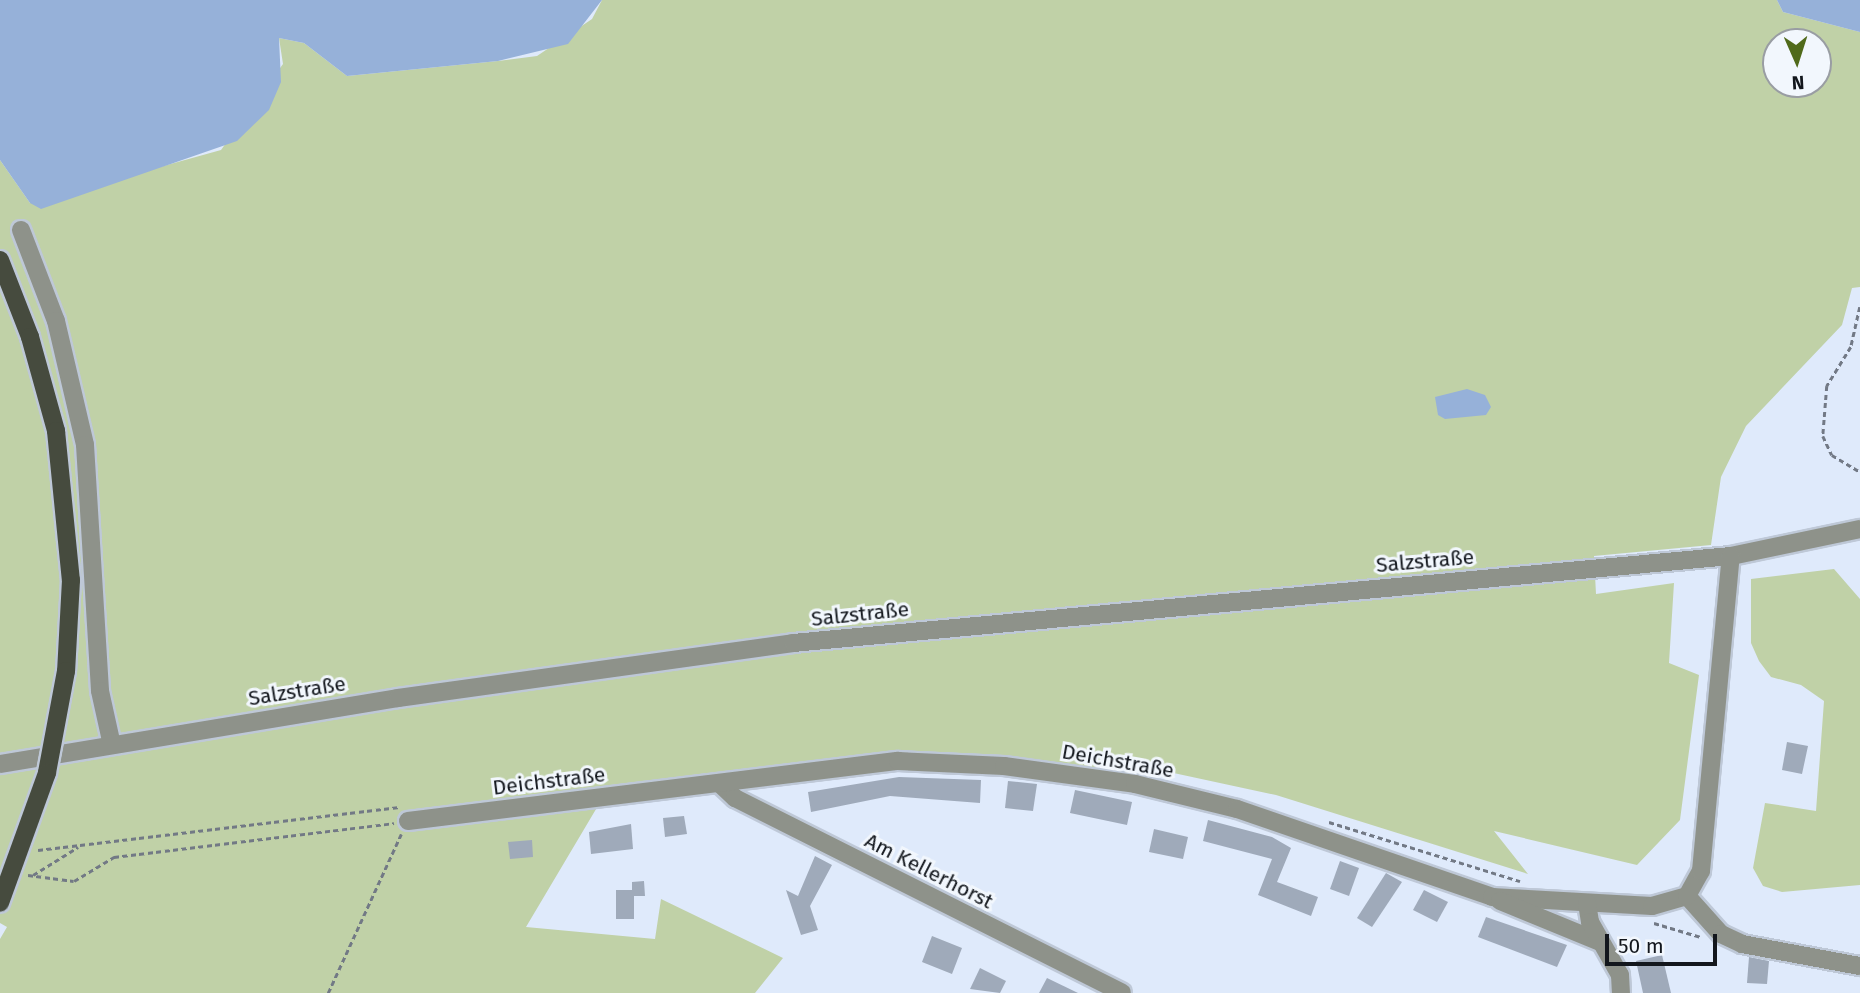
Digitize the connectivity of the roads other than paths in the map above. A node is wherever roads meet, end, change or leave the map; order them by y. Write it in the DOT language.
graph roads {
  1 [pos="21,230"];
  2 [pos="0,260"];
  3 [pos="1860,529"];
  4 [pos="1731,556"];
  5 [pos="112,745"];
  6 [pos="0,764"];
  7 [pos="720,784"];
  8 [pos="404,814"];
  9 [pos="1687,896"];
  10 [pos="1492,897"];
  11 [pos="0,903"];
  12 [pos="1587,903"];
  13 [pos="1600,943"];
  14 [pos="1860,966"];
  15 [pos="1122,993"];
  16 [pos="1621,993"];
  1 -- 5 [label="street"];
  2 -- 11 [label="main road, bridge"];
  3 -- 4 [label="street, Salzstraße"];
  4 -- 5 [label="street, Salzstraße"];
  4 -- 9 [label="street"];
  5 -- 6 [label="street, Salzstraße"];
  7 -- 8 [label="street, Deichstraße"];
  7 -- 10 [label="street, Deichstraße"];
  7 -- 15 [label="street, Am Kellerhorst"];
  9 -- 12 [label="street, Deichstraße"];
  9 -- 14 [label="street"];
  10 -- 12 [label="street, Deichstraße"];
  10 -- 13 [label="street"];
  12 -- 13 [label="street"];
  13 -- 16 [label="street"];
}
